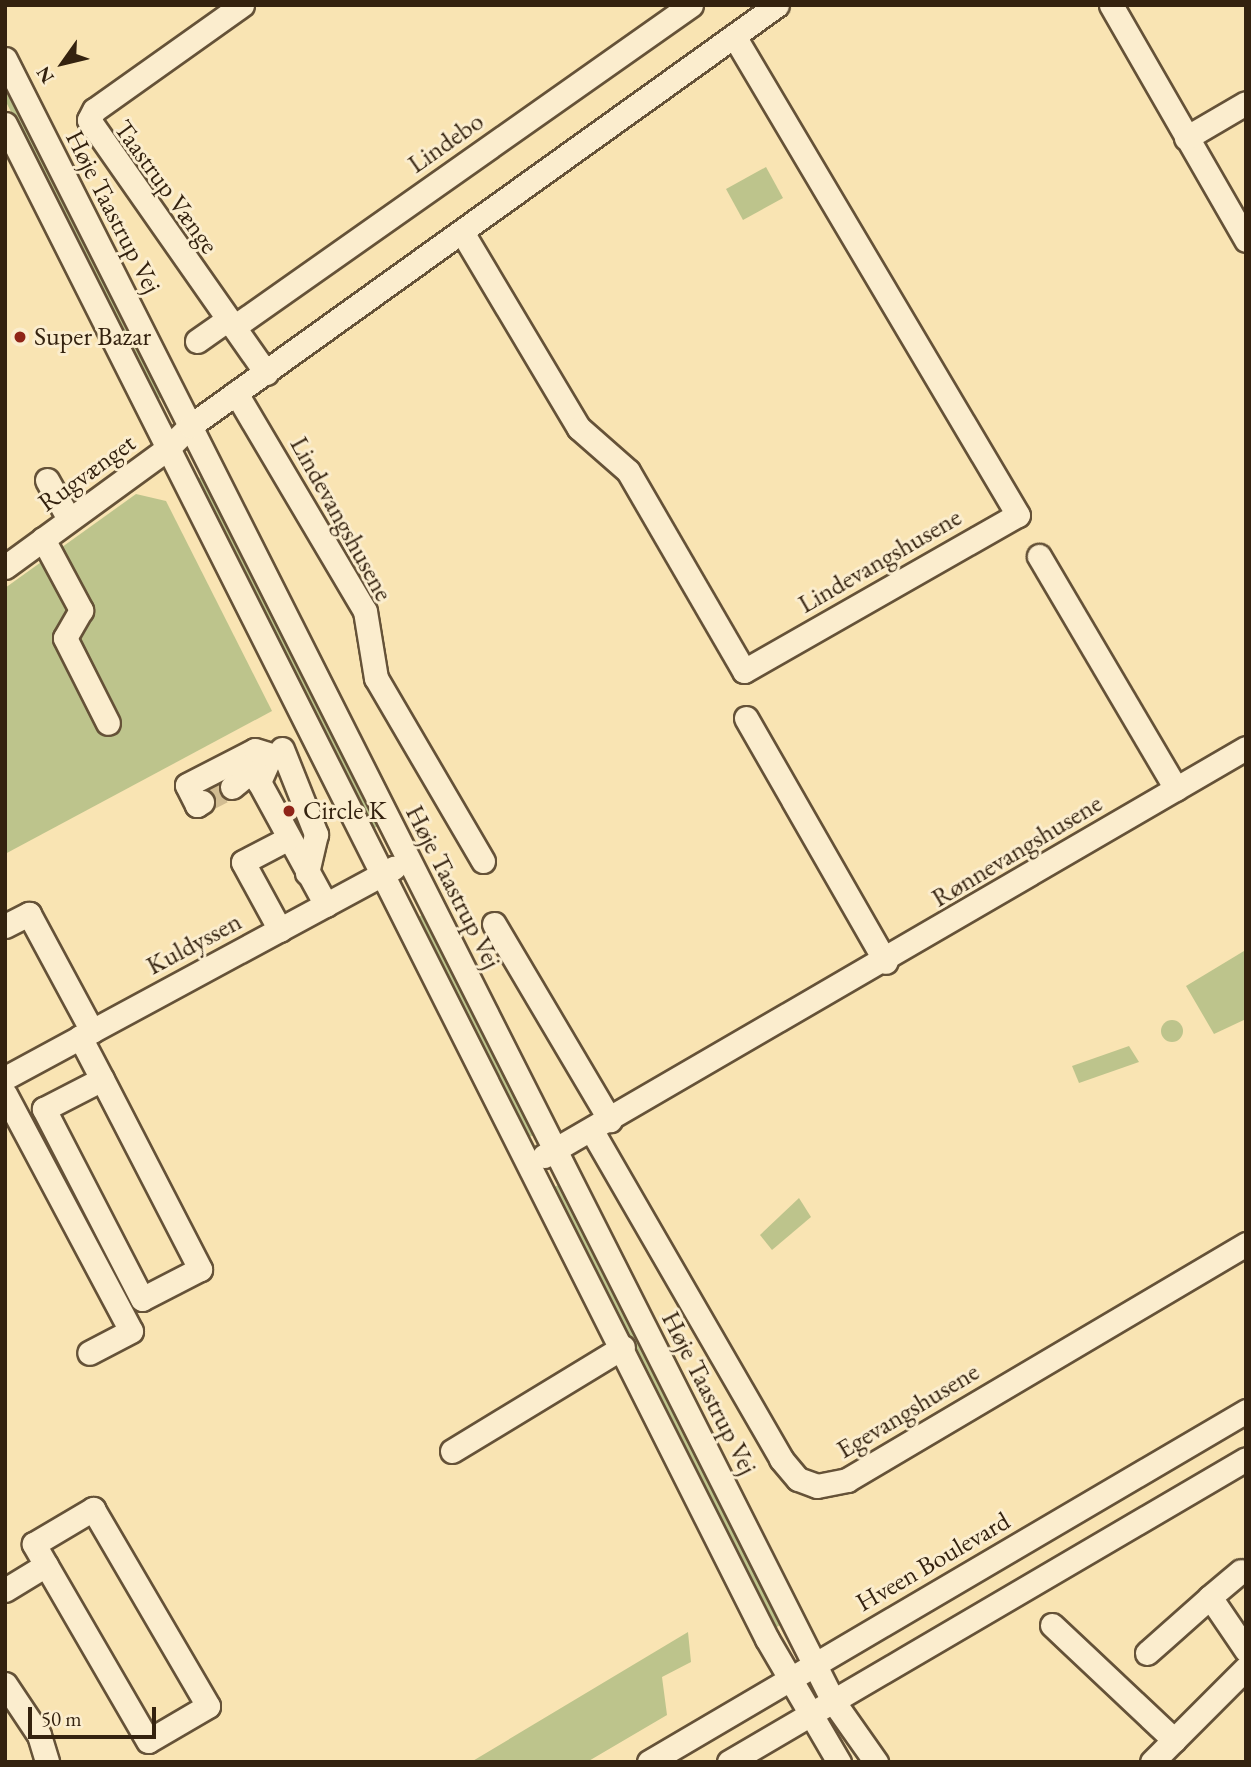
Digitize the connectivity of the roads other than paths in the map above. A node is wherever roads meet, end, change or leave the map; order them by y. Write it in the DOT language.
graph roads {
  1 [pos="242,5"];
  2 [pos="691,5"];
  3 [pos="777,5"];
  4 [pos="1111,5"];
  5 [pos="734,37"];
  6 [pos="5,59"];
  7 [pos="1246,103"];
  8 [pos="5,124"];
  9 [pos="1186,138"];
  10 [pos="462,232"];
  11 [pos="1246,240"];
  12 [pos="231,323"];
  13 [pos="197,341"];
  14 [pos="266,373"];
  15 [pos="236,393"];
  16 [pos="190,426"];
  17 [pos="167,449"];
  18 [pos="47,481"];
  19 [pos="69,519"];
  20 [pos="43,539"];
  21 [pos="1039,556"];
  22 [pos="5,567"];
  23 [pos="746,718"];
  24 [pos="108,723"];
  25 [pos="311,734"];
  26 [pos="1246,748"];
  27 [pos="277,752"];
  28 [pos="232,787"];
  29 [pos="1176,789"];
  30 [pos="195,794"];
  31 [pos="287,839"];
  32 [pos="408,860"];
  33 [pos="483,861"];
  34 [pos="307,873"];
  35 [pos="382,875"];
  36 [pos="326,905"];
  37 [pos="494,924"];
  38 [pos="5,926"];
  39 [pos="280,930"];
  40 [pos="886,962"];
  41 [pos="86,1034"];
  42 [pos="5,1078"];
  43 [pos="102,1079"];
  44 [pos="5,1094"];
  45 [pos="601,1125"];
  46 [pos="555,1150"];
  47 [pos="530,1163"];
  48 [pos="1246,1244"];
  49 [pos="623,1347"];
  50 [pos="89,1353"];
  51 [pos="1243,1419"];
  52 [pos="452,1451"];
  53 [pos="1246,1459"];
  54 [pos="46,1565"];
  55 [pos="1241,1571"];
  56 [pos="5,1590"];
  57 [pos="1210,1597"];
  58 [pos="1052,1625"];
  59 [pos="1246,1650"];
  60 [pos="1147,1653"];
  61 [pos="814,1664"];
  62 [pos="1246,1668"];
  63 [pos="788,1679"];
  64 [pos="5,1684"];
  65 [pos="833,1701"];
  66 [pos="808,1716"];
  67 [pos="1174,1740"];
  68 [pos="47,1762"];
  69 [pos="649,1762"];
  70 [pos="729,1762"];
  71 [pos="839,1762"];
  72 [pos="876,1762"];
  73 [pos="1152,1762"];
  1 -- 12 [label="street, Taastrup Vænge"];
  2 -- 12 [label="street, Lindebo"];
  3 -- 5 [label="street"];
  4 -- 9 [label="street"];
  5 -- 10 [label="street"];
  5 -- 10 [label="street, Lindevangshusene"];
  6 -- 16 [label="street, Høje Taastrup Vej"];
  7 -- 9 [label="street"];
  8 -- 17 [label="street"];
  9 -- 11 [label="street"];
  10 -- 14 [label="street"];
  12 -- 13 [label="street, Lindebo"];
  12 -- 14 [label="street, Taastrup Vænge"];
  14 -- 15 [label="street"];
  15 -- 16 [label="street"];
  15 -- 33 [label="street, Lindevangshusene"];
  16 -- 17 [label="street"];
  16 -- 32 [label="street, Høje Taastrup Vej"];
  17 -- 19 [label="street, Rugvænget"];
  17 -- 25 [label="street"];
  18 -- 19 [label="street"];
  19 -- 20 [label="street, Rugvænget"];
  20 -- 22 [label="street, Rugvænget"];
  20 -- 24 [label="street"];
  21 -- 29 [label="street"];
  23 -- 40 [label="street"];
  25 -- 27 [label="street"];
  25 -- 35 [label="street"];
  26 -- 29 [label="street, Rønnevangshusene"];
  27 -- 28 [label="street"];
  27 -- 30 [label="street"];
  27 -- 31 [label="street"];
  27 -- 34 [label="street"];
  29 -- 40 [label="street, Rønnevangshusene"];
  31 -- 34 [label="street"];
  31 -- 39 [label="street"];
  32 -- 35 [label="street, Kuldyssen"];
  32 -- 46 [label="street, Høje Taastrup Vej"];
  34 -- 36 [label="street"];
  35 -- 36 [label="street, Kuldyssen"];
  35 -- 47 [label="street"];
  36 -- 39 [label="street, Kuldyssen"];
  37 -- 45 [label="street"];
  38 -- 41 [label="street"];
  39 -- 41 [label="street, Kuldyssen"];
  40 -- 45 [label="street, Rønnevangshusene"];
  41 -- 42 [label="street, Kuldyssen"];
  41 -- 43 [label="street"];
  43 -- 43 [label="street"];
  44 -- 50 [label="street"];
  45 -- 46 [label="street, Rønnevangshusene"];
  45 -- 48 [label="street, Egevangshusene"];
  46 -- 47 [label="street, Rønnevangshusene"];
  46 -- 61 [label="street, Høje Taastrup Vej"];
  47 -- 49 [label="street"];
  49 -- 52 [label="street"];
  49 -- 63 [label="street"];
  51 -- 61 [label="street, Hveen Boulevard"];
  53 -- 65 [label="street"];
  54 -- 54 [label="street"];
  54 -- 56 [label="street"];
  55 -- 57 [label="street"];
  57 -- 59 [label="street"];
  57 -- 60 [label="street"];
  58 -- 67 [label="street"];
  61 -- 63 [label="street, Hveen Boulevard"];
  61 -- 65 [label="street, Høje Taastrup Vej"];
  62 -- 67 [label="street"];
  63 -- 66 [label="street"];
  63 -- 69 [label="street, Hveen Boulevard"];
  64 -- 68 [label="street"];
  65 -- 66 [label="street"];
  65 -- 72 [label="street, Høje Taastrup Vej"];
  66 -- 70 [label="street"];
  66 -- 71 [label="street"];
  67 -- 73 [label="street"];
}
